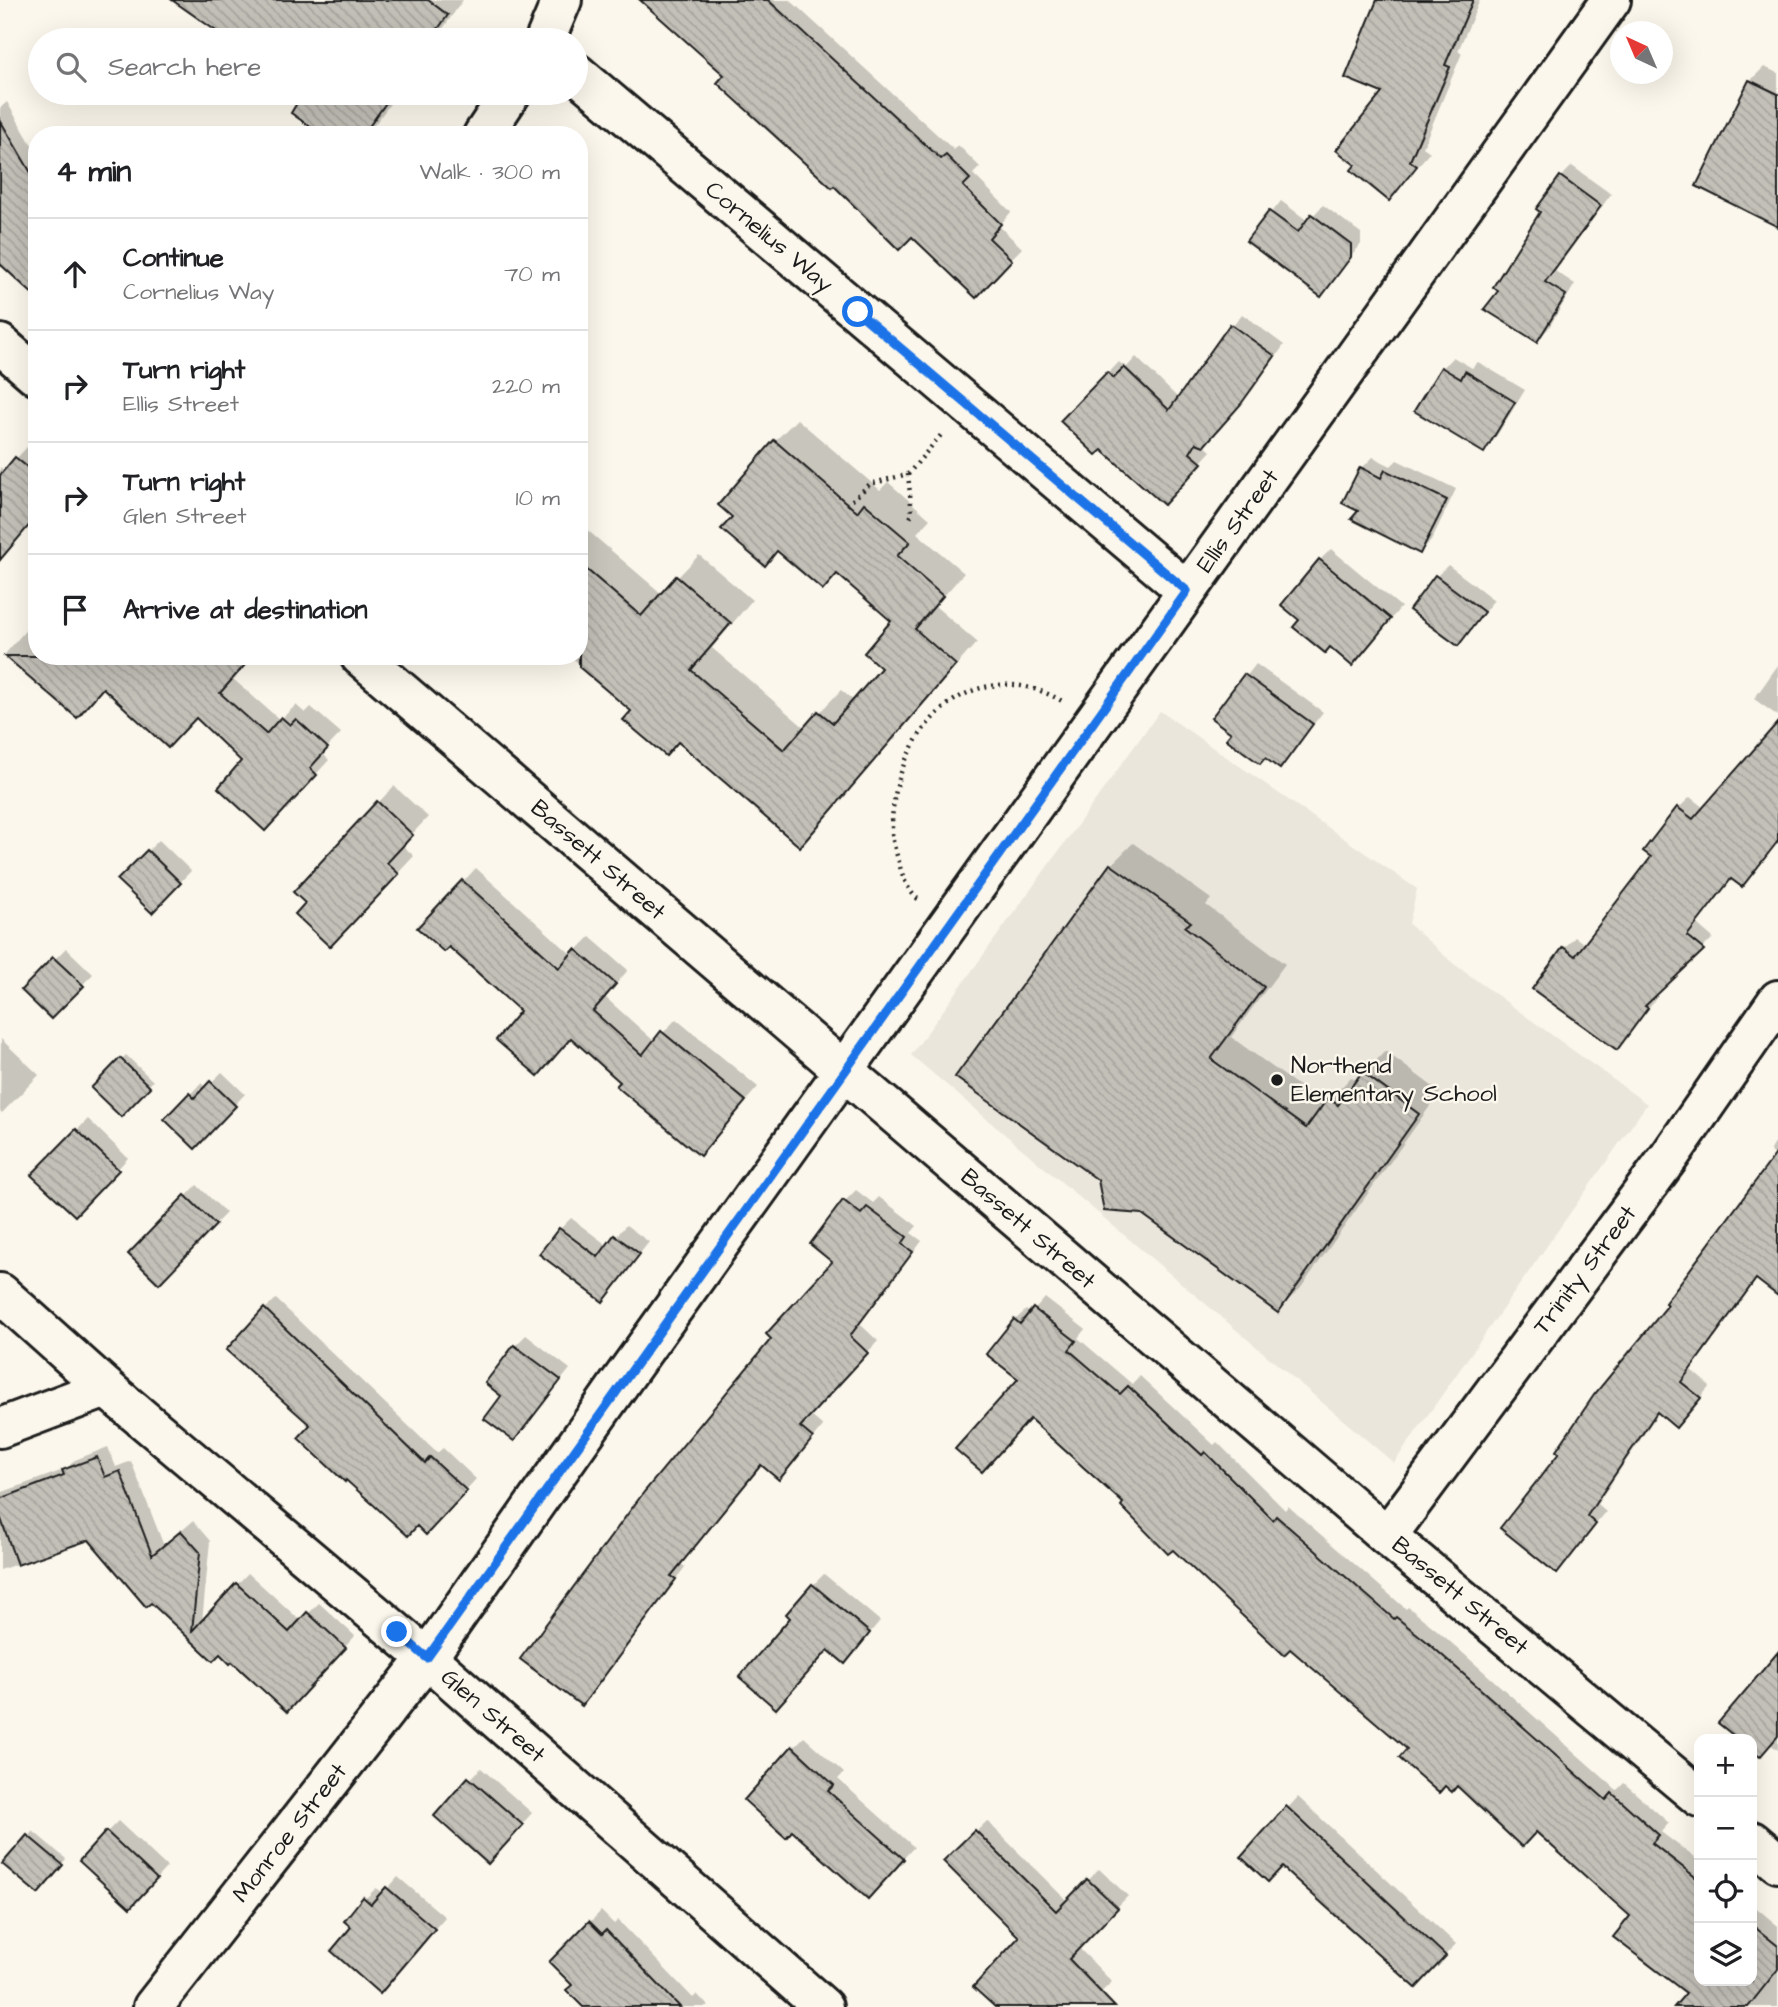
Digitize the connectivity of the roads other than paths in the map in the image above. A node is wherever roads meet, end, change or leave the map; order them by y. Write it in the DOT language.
graph roads {
  1 [pos="562,0"];
  2 [pos="1611,0"];
  3 [pos="550,28"];
  4 [pos="588,83"];
  5 [pos="503,105"];
  6 [pos="489,126"];
  7 [pos="0,344"];
  8 [pos="28,368"];
  9 [pos="1187,591"];
  10 [pos="370,665"];
  11 [pos="1778,999"];
  12 [pos="844,1071"];
  13 [pos="0,1293"];
  14 [pos="106,1388"];
  15 [pos="0,1428"];
  16 [pos="1387,1536"];
  17 [pos="427,1658"];
  18 [pos="1694,1793"];
  19 [pos="1757,1845"];
  20 [pos="1778,1863"];
  21 [pos="153,2007"];
  22 [pos="823,2007"];
  1 -- 3 [label="street"];
  2 -- 9 [label="street, Ellis Street"];
  4 -- 9 [label="street, Cornelius Way"];
  5 -- 6 [label="street"];
  7 -- 8 [label="street"];
  9 -- 12 [label="street, Ellis Street"];
  10 -- 12 [label="street, Bassett Street"];
  11 -- 16 [label="street, Trinity Street"];
  12 -- 16 [label="street, Bassett Street"];
  12 -- 17 [label="street, Ellis Street"];
  13 -- 14 [label="street, Glen Street"];
  14 -- 15 [label="street"];
  14 -- 17 [label="street, Glen Street"];
  16 -- 18 [label="street, Bassett Street"];
  17 -- 21 [label="street, Monroe Street"];
  17 -- 22 [label="street, Glen Street"];
  19 -- 20 [label="street"];
}
